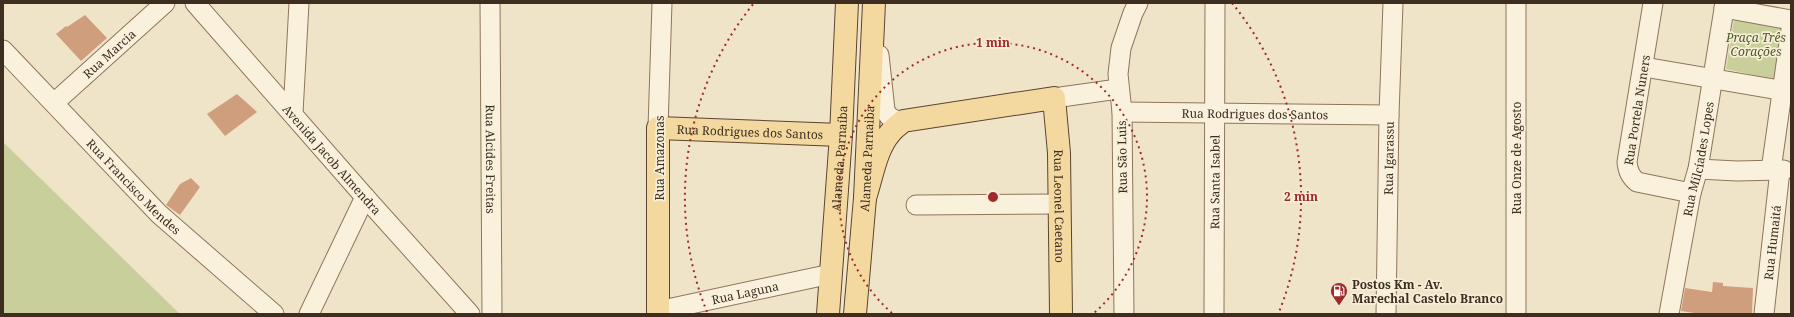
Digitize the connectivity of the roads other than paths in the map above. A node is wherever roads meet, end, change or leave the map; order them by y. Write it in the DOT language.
graph roads {
  1 [pos="165,3"];
  2 [pos="195,3"];
  3 [pos="299,3"];
  4 [pos="490,3"];
  5 [pos="662,3"];
  6 [pos="847,3"];
  7 [pos="874,3"];
  8 [pos="1138,3"];
  9 [pos="1214,3"];
  10 [pos="1393,3"];
  11 [pos="1516,3"];
  12 [pos="1653,3"];
  13 [pos="1724,5"];
  14 [pos="1791,20"];
  15 [pos="1791,29"];
  16 [pos="3,50"];
  17 [pos="296,56"];
  18 [pos="1644,67"];
  19 [pos="1713,79"];
  20 [pos="269,87"];
  21 [pos="1118,89"];
  22 [pos="1786,91"];
  23 [pos="1054,98"];
  24 [pos="54,103"];
  25 [pos="1122,112"];
  26 [pos="1215,112"];
  27 [pos="292,113"];
  28 [pos="1389,115"];
  29 [pos="903,121"];
  30 [pos="658,128"];
  31 [pos="841,135"];
  32 [pos="1698,169"];
  33 [pos="1780,170"];
  34 [pos="1691,193"];
  35 [pos="365,197"];
  36 [pos="865,198"];
  37 [pos="1060,204"];
  38 [pos="916,205"];
  39 [pos="832,274"];
  40 [pos="658,312"];
  41 [pos="274,314"];
  42 [pos="309,314"];
  43 [pos="470,314"];
  44 [pos="492,314"];
  45 [pos="828,314"];
  46 [pos="855,314"];
  47 [pos="1061,314"];
  48 [pos="1124,314"];
  49 [pos="1214,314"];
  50 [pos="1386,314"];
  51 [pos="1516,314"];
  52 [pos="1669,314"];
  53 [pos="1764,314"];
  1 -- 24 [label="street, Rua Marcia"];
  2 -- 20 [label="street, Avenida Jacob Almendra"];
  3 -- 17 [label="street"];
  4 -- 44 [label="street, Rua Alcides Freitas"];
  5 -- 30 [label="street, Rua Amazonas"];
  6 -- 31 [label="main road, Alameda Parnaíba"];
  7 -- 29 [label="street, Alameda Parnaiba"];
  7 -- 36 [label="main road, Alameda Parnaiba"];
  8 -- 21 [label="street, Rua São Luis"];
  9 -- 26 [label="street, Rua Santa Isabel"];
  10 -- 28 [label="street, Rua Igarassu"];
  11 -- 51 [label="street, Rua Onze de Agosto"];
  12 -- 18 [label="street, Rua Portela Nuners"];
  13 -- 14 [label="street"];
  13 -- 19 [label="street, Rua Milcíades Lopes"];
  15 -- 22 [label="street, Rua Humaitá"];
  16 -- 24 [label="street, Rua Francisco Mendes"];
  17 -- 20 [label="street"];
  17 -- 27 [label="street"];
  18 -- 19 [label="street"];
  18 -- 34 [label="street, Rua Portela Nuners"];
  19 -- 22 [label="street"];
  19 -- 32 [label="street, Rua Milcíades Lopes"];
  20 -- 27 [label="street, Avenida Jacob Almendra"];
  21 -- 23 [label="street"];
  21 -- 25 [label="street, Rua São Luis"];
  22 -- 33 [label="street, Rua Humaitá"];
  23 -- 29 [label="main road"];
  23 -- 37 [label="main road, Rua Leonel Caetano"];
  24 -- 41 [label="street, Rua Francisco Mendes"];
  25 -- 26 [label="street, Rua Rodrigues dos Santos"];
  25 -- 48 [label="street, Rua São Luis"];
  26 -- 28 [label="street, Rua Rodrigues dos Santos"];
  26 -- 49 [label="street, Rua Santa Isabel"];
  27 -- 35 [label="street, Avenida Jacob Almendra"];
  28 -- 50 [label="street, Rua Igarassu"];
  29 -- 36 [label="main road"];
  30 -- 31 [label="main road, Rua Rodrigues dos Santos"];
  30 -- 40 [label="main road, Rua Amazonas"];
  31 -- 39 [label="main road, Alameda Parnaíba"];
  32 -- 33 [label="street"];
  32 -- 34 [label="street, Rua Milcíades Lopes"];
  33 -- 53 [label="street, Rua Humaitá"];
  34 -- 52 [label="street, Rua Milcíades Lopes"];
  35 -- 42 [label="street"];
  35 -- 43 [label="street, Avenida Jacob Almendra"];
  36 -- 46 [label="main road, Alameda Parnaiba"];
  37 -- 38 [label="street"];
  37 -- 47 [label="main road, Rua Leonel Caetano"];
  39 -- 40 [label="street, Rua Laguna"];
  39 -- 45 [label="main road, Alameda Parnaíba"];
}
